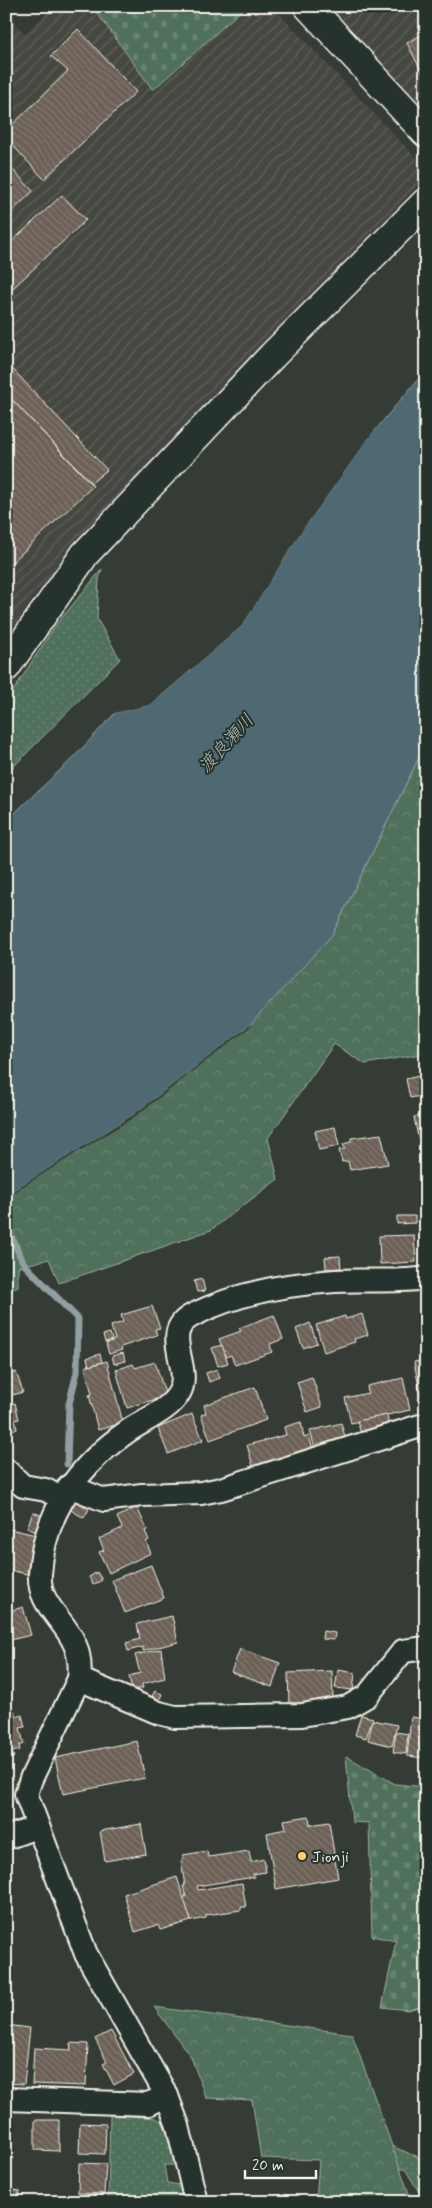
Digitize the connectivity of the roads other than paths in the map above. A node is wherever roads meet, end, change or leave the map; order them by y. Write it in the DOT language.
graph roads {
  1 [pos="308,6"];
  2 [pos="426,133"];
  3 [pos="426,202"];
  4 [pos="6,667"];
  5 [pos="426,1278"];
  6 [pos="420,1426"];
  7 [pos="6,1470"];
  8 [pos="65,1492"];
  9 [pos="426,1648"];
  10 [pos="79,1679"];
  11 [pos="37,1827"];
  12 [pos="6,1838"];
  13 [pos="167,2096"];
  14 [pos="6,2099"];
  15 [pos="196,2202"];
  1 -- 2 [label="street"];
  3 -- 4 [label="street"];
  5 -- 8 [label="street"];
  6 -- 8 [label="street"];
  7 -- 8 [label="street"];
  8 -- 10 [label="street"];
  9 -- 10 [label="street"];
  10 -- 11 [label="street"];
  11 -- 12 [label="street"];
  11 -- 13 [label="street"];
  13 -- 14 [label="street"];
  13 -- 15 [label="street"];
}
